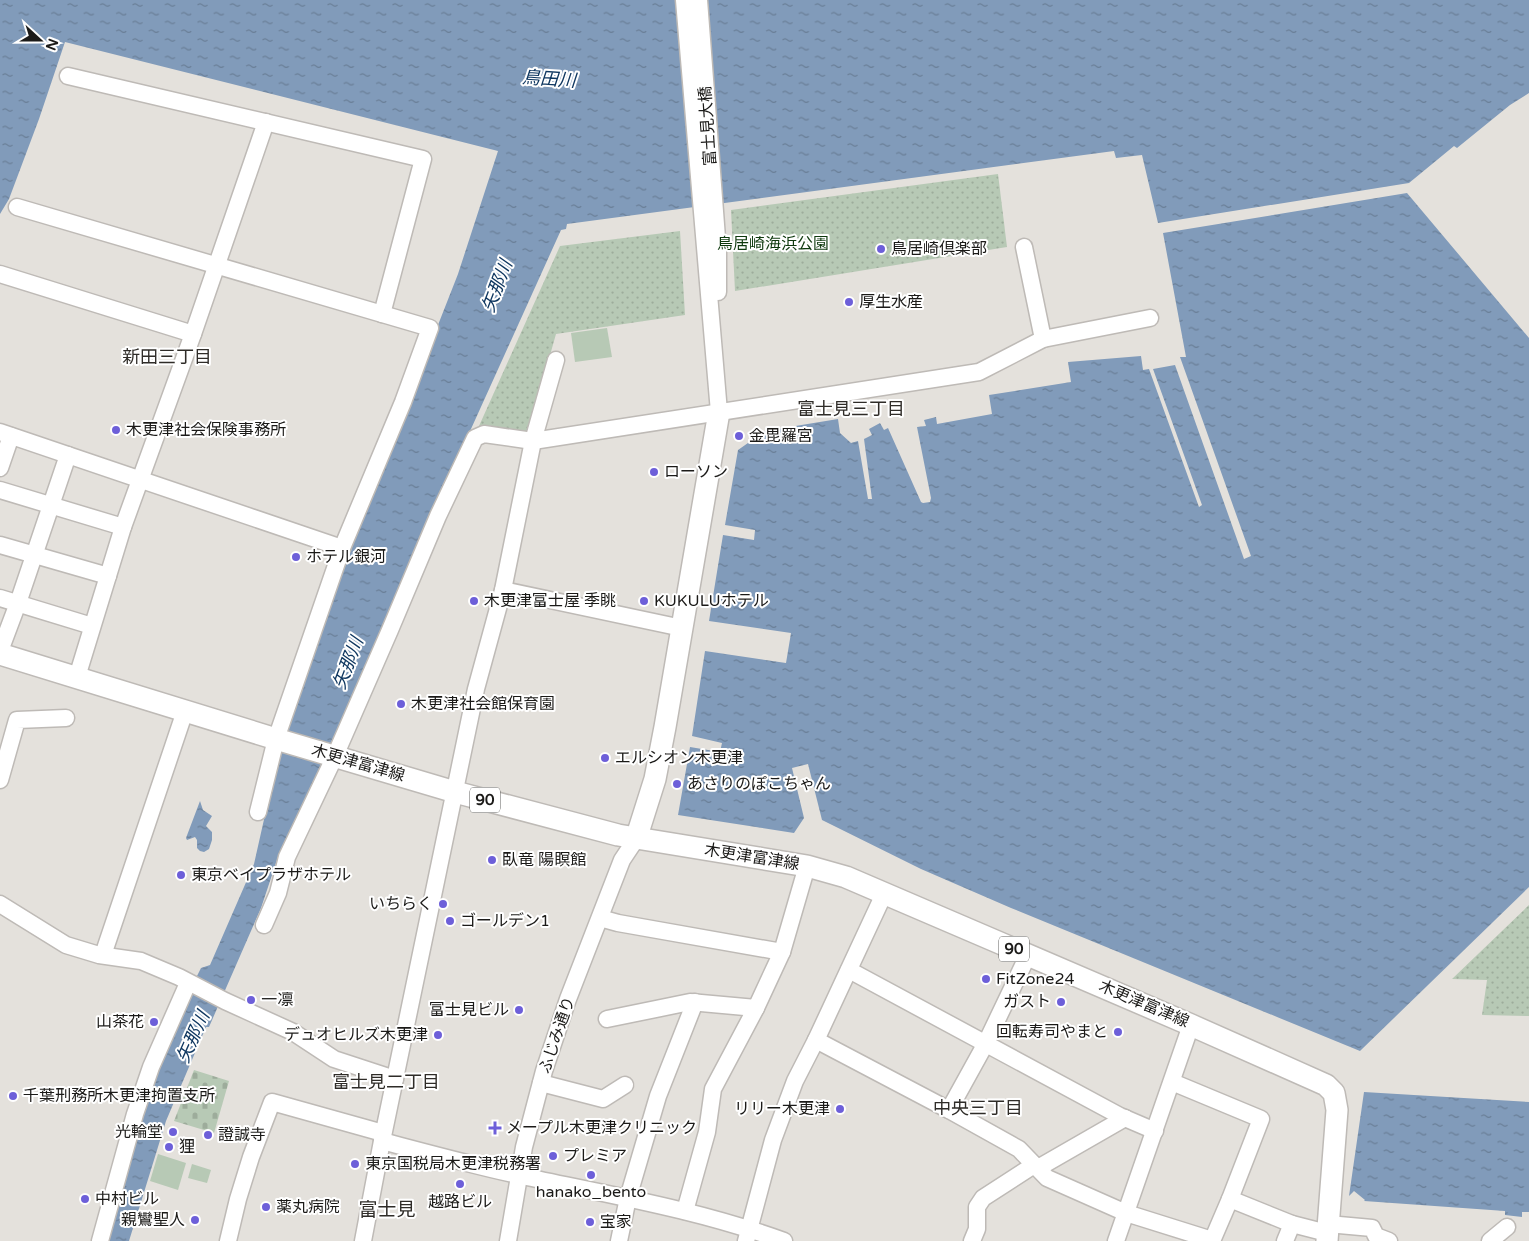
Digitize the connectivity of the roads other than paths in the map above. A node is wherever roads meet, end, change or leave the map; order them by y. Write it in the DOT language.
graph roads {
  1 [pos="684,0"];
  2 [pos="699,0"];
  3 [pos="68,76"];
  4 [pos="266,122"];
  5 [pos="18,207"];
  6 [pos="1024,247"];
  7 [pos="711,250"];
  8 [pos="217,266"];
  9 [pos="0,274"];
  10 [pos="382,314"];
  11 [pos="1150,318"];
  12 [pos="193,334"];
  13 [pos="1043,339"];
  14 [pos="556,360"];
  15 [pos="719,412"];
  16 [pos="6,434"];
  17 [pos="533,441"];
  18 [pos="68,456"];
  19 [pos="0,468"];
  20 [pos="140,480"];
  21 [pos="0,490"];
  22 [pos="51,505"];
  23 [pos="123,527"];
  24 [pos="0,545"];
  25 [pos="342,548"];
  26 [pos="35,555"];
  27 [pos="108,576"];
  28 [pos="503,590"];
  29 [pos="0,598"];
  30 [pos="18,603"];
  31 [pos="92,626"];
  32 [pos="682,628"];
  33 [pos="0,652"];
  34 [pos="77,677"];
  35 [pos="186,711"];
  36 [pos="66,718"];
  37 [pos="276,739"];
  38 [pos="335,756"];
  39 [pos="0,780"];
  40 [pos="455,792"];
  41 [pos="258,812"];
  42 [pos="636,839"];
  43 [pos="807,866"];
  44 [pos="884,894"];
  45 [pos="0,904"];
  46 [pos="600,918"];
  47 [pos="264,925"];
  48 [pos="782,952"];
  49 [pos="103,955"];
  50 [pos="1028,955"];
  51 [pos="849,970"];
  52 [pos="189,984"];
  53 [pos="695,1002"];
  54 [pos="756,1008"];
  55 [pos="607,1019"];
  56 [pos="1192,1025"];
  57 [pos="816,1040"];
  58 [pos="986,1043"];
  59 [pos="395,1079"];
  60 [pos="1172,1082"];
  61 [pos="540,1083"];
  62 [pos="625,1085"];
  63 [pos="949,1110"];
  64 [pos="1125,1118"];
  65 [pos="1155,1131"];
  66 [pos="383,1137"];
  67 [pos="1036,1167"];
  68 [pos="520,1175"];
  69 [pos="628,1198"];
  70 [pos="1230,1199"];
  71 [pos="685,1211"];
  72 [pos="1126,1213"];
  73 [pos="1292,1224"];
  74 [pos="1508,1227"];
  75 [pos="1327,1232"];
  76 [pos="747,1235"];
  77 [pos="1380,1239"];
  78 [pos="1212,1240"];
  79 [pos="100,1241"];
  80 [pos="228,1241"];
  81 [pos="363,1241"];
  82 [pos="508,1241"];
  83 [pos="619,1241"];
  84 [pos="784,1241"];
  85 [pos="972,1241"];
  86 [pos="1116,1241"];
  87 [pos="1285,1241"];
  88 [pos="1490,1241"];
  1 -- 7 [label="street, 富士見大橋"];
  2 -- 7 [label="street, 富士見大橋"];
  3 -- 4 [label="street"];
  4 -- 8 [label="street"];
  4 -- 10 [label="street"];
  5 -- 8 [label="street"];
  6 -- 13 [label="street"];
  7 -- 15 [label="street"];
  8 -- 10 [label="street"];
  8 -- 12 [label="street"];
  9 -- 12 [label="street"];
  10 -- 25 [label="street"];
  11 -- 13 [label="street"];
  12 -- 20 [label="street"];
  13 -- 15 [label="street"];
  14 -- 17 [label="street"];
  15 -- 17 [label="street"];
  15 -- 32 [label="main road"];
  16 -- 18 [label="street"];
  16 -- 19 [label="street"];
  17 -- 28 [label="street"];
  17 -- 38 [label="street"];
  18 -- 20 [label="street"];
  18 -- 22 [label="street"];
  20 -- 23 [label="street"];
  20 -- 25 [label="street"];
  21 -- 22 [label="street"];
  22 -- 23 [label="street"];
  22 -- 26 [label="street"];
  23 -- 27 [label="street"];
  24 -- 26 [label="street"];
  25 -- 37 [label="street"];
  26 -- 27 [label="street"];
  26 -- 30 [label="street"];
  27 -- 31 [label="street"];
  28 -- 32 [label="street"];
  28 -- 40 [label="street"];
  29 -- 30 [label="street"];
  30 -- 31 [label="street"];
  30 -- 33 [label="street"];
  31 -- 34 [label="street"];
  32 -- 42 [label="main road"];
  33 -- 34 [label="main road, 木更津富津線 / 90"];
  34 -- 35 [label="main road, 木更津富津線 / 90"];
  35 -- 37 [label="main road, 木更津富津線 / 90"];
  35 -- 49 [label="street"];
  36 -- 39 [label="street"];
  37 -- 38 [label="main road, 木更津富津線 / 90"];
  37 -- 41 [label="street"];
  38 -- 40 [label="main road, 木更津富津線 / 90"];
  38 -- 47 [label="street"];
  40 -- 42 [label="main road, 木更津富津線 / 90"];
  40 -- 59 [label="street"];
  42 -- 43 [label="main road, 木更津富津線 / 90"];
  42 -- 46 [label="street, ふじみ通り"];
  43 -- 44 [label="main road, 木更津富津線 / 90"];
  43 -- 48 [label="street"];
  44 -- 50 [label="main road, 木更津富津線 / 90"];
  44 -- 51 [label="street"];
  45 -- 49 [label="street"];
  46 -- 48 [label="street"];
  46 -- 61 [label="street, ふじみ通り"];
  48 -- 54 [label="street"];
  49 -- 52 [label="street"];
  50 -- 56 [label="main road, 木更津富津線 / 90"];
  50 -- 58 [label="street"];
  51 -- 57 [label="street"];
  51 -- 58 [label="street"];
  52 -- 59 [label="street"];
  52 -- 79 [label="street"];
  53 -- 54 [label="street"];
  53 -- 55 [label="street"];
  53 -- 69 [label="street"];
  54 -- 71 [label="street"];
  56 -- 60 [label="street"];
  56 -- 75 [label="main road, 木更津富津線 / 90"];
  57 -- 63 [label="street"];
  57 -- 76 [label="street"];
  58 -- 63 [label="street"];
  58 -- 64 [label="street"];
  59 -- 66 [label="street"];
  60 -- 65 [label="street"];
  60 -- 70 [label="street"];
  61 -- 62 [label="street"];
  61 -- 68 [label="street, ふじみ通り"];
  63 -- 67 [label="street"];
  64 -- 65 [label="street"];
  64 -- 67 [label="street"];
  65 -- 72 [label="street"];
  66 -- 68 [label="street"];
  66 -- 80 [label="street"];
  66 -- 81 [label="street"];
  67 -- 72 [label="street"];
  67 -- 85 [label="street"];
  68 -- 69 [label="street"];
  68 -- 82 [label="street, ふじみ通り"];
  69 -- 71 [label="street"];
  69 -- 83 [label="street"];
  70 -- 73 [label="street"];
  70 -- 78 [label="street"];
  71 -- 76 [label="street"];
  72 -- 78 [label="street"];
  72 -- 86 [label="street"];
  73 -- 75 [label="street"];
  73 -- 87 [label="street"];
  74 -- 88 [label="street"];
  75 -- 77 [label="street"];
  76 -- 84 [label="street"];
}
